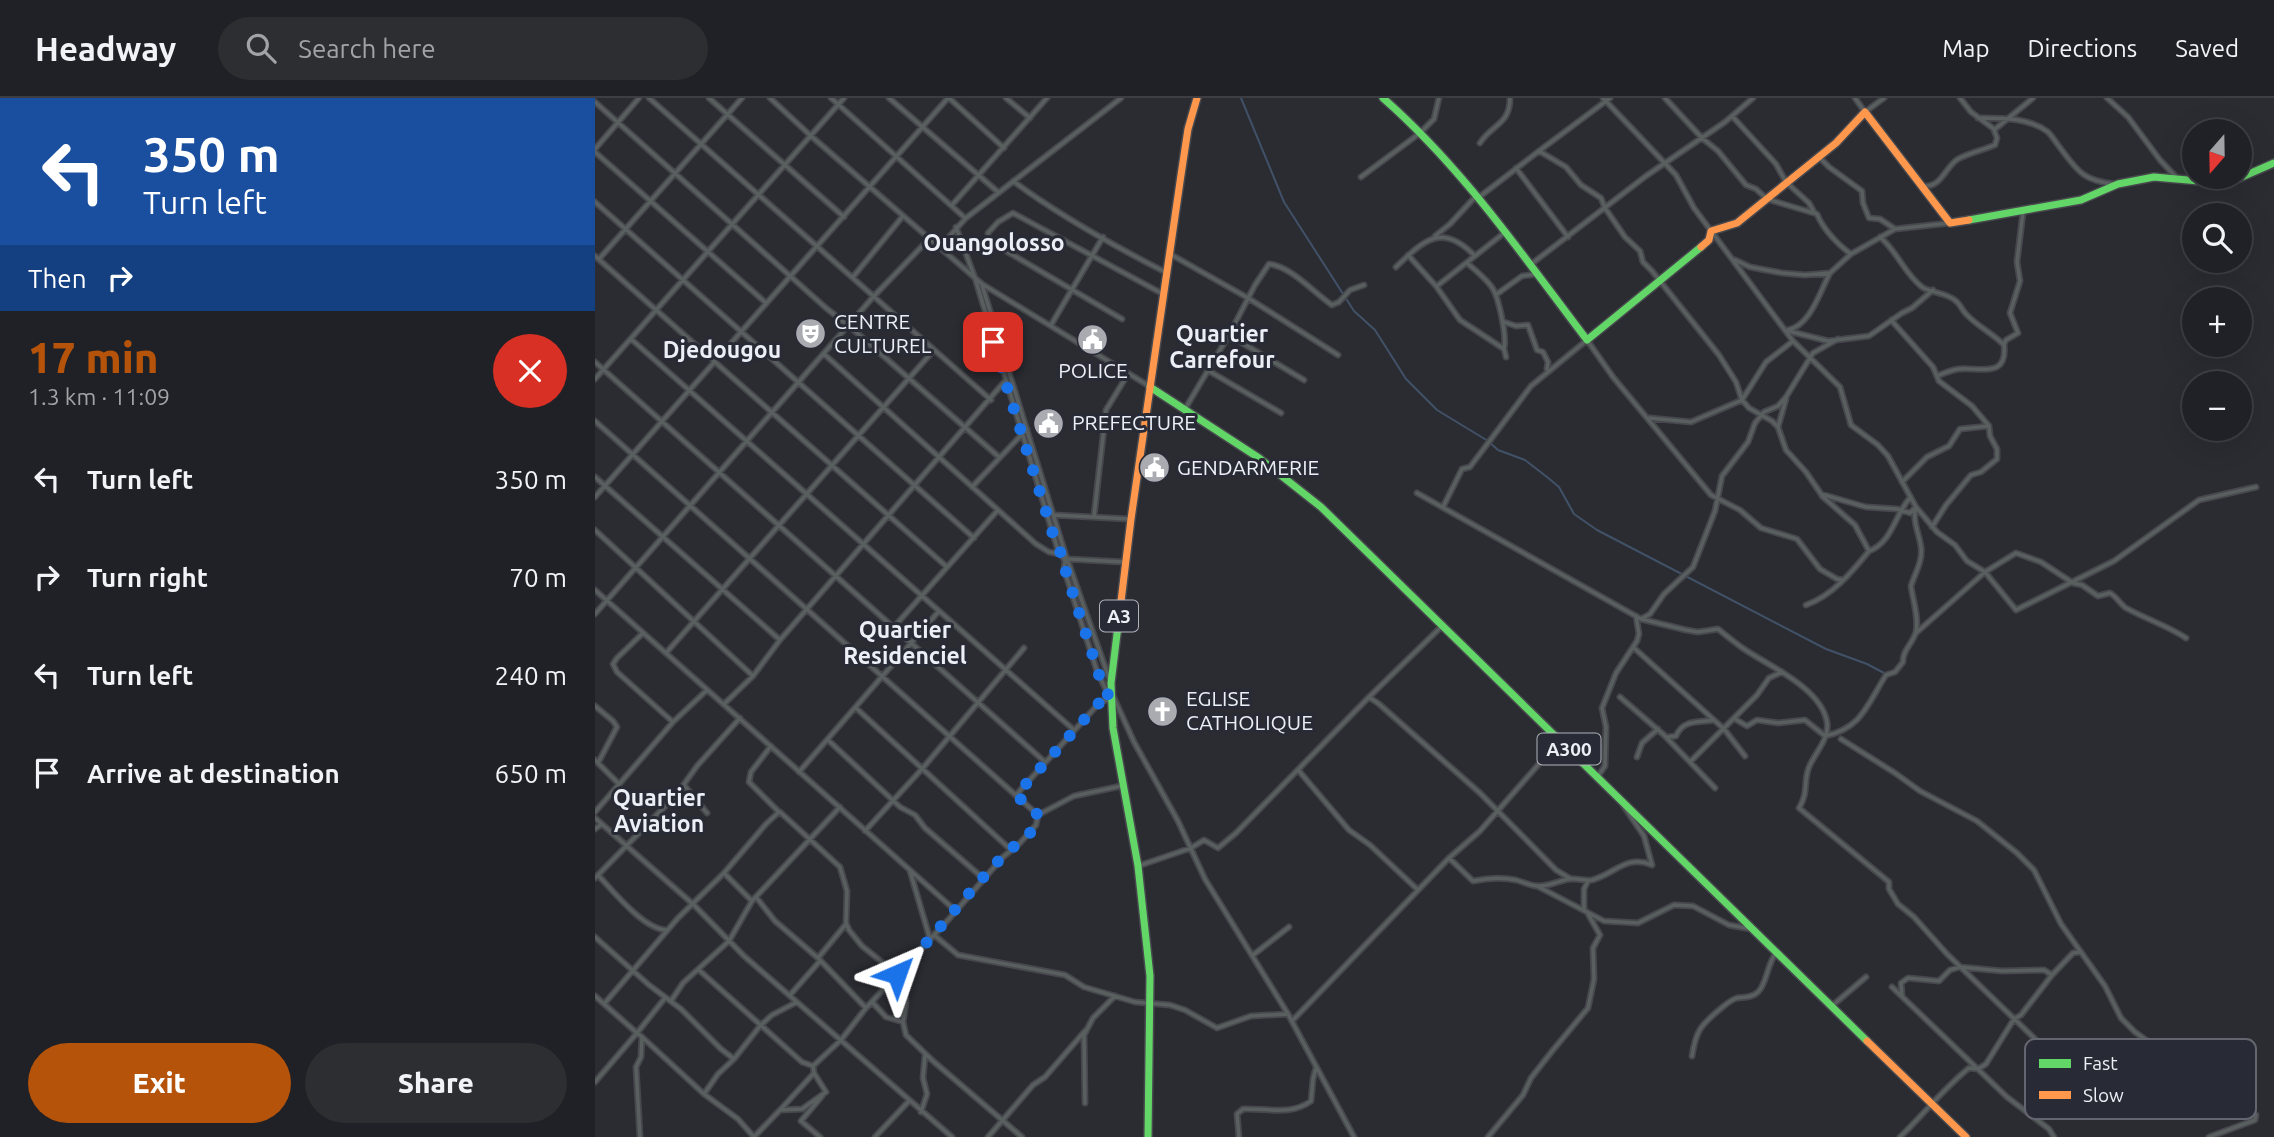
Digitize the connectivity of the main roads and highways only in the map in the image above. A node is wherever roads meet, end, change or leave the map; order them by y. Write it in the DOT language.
graph roads {
  1 [pos="1197,98"];
  2 [pos="1383,98"];
  3 [pos="2274,163"];
  4 [pos="1150,387"];
  5 [pos="1148,1137"];
  6 [pos="1966,1137"];
  1 -- 4 [label="main road, A3"];
  2 -- 3 [label="main road"];
  4 -- 5 [label="main road, A3"];
  4 -- 6 [label="main road, A300"];
}
